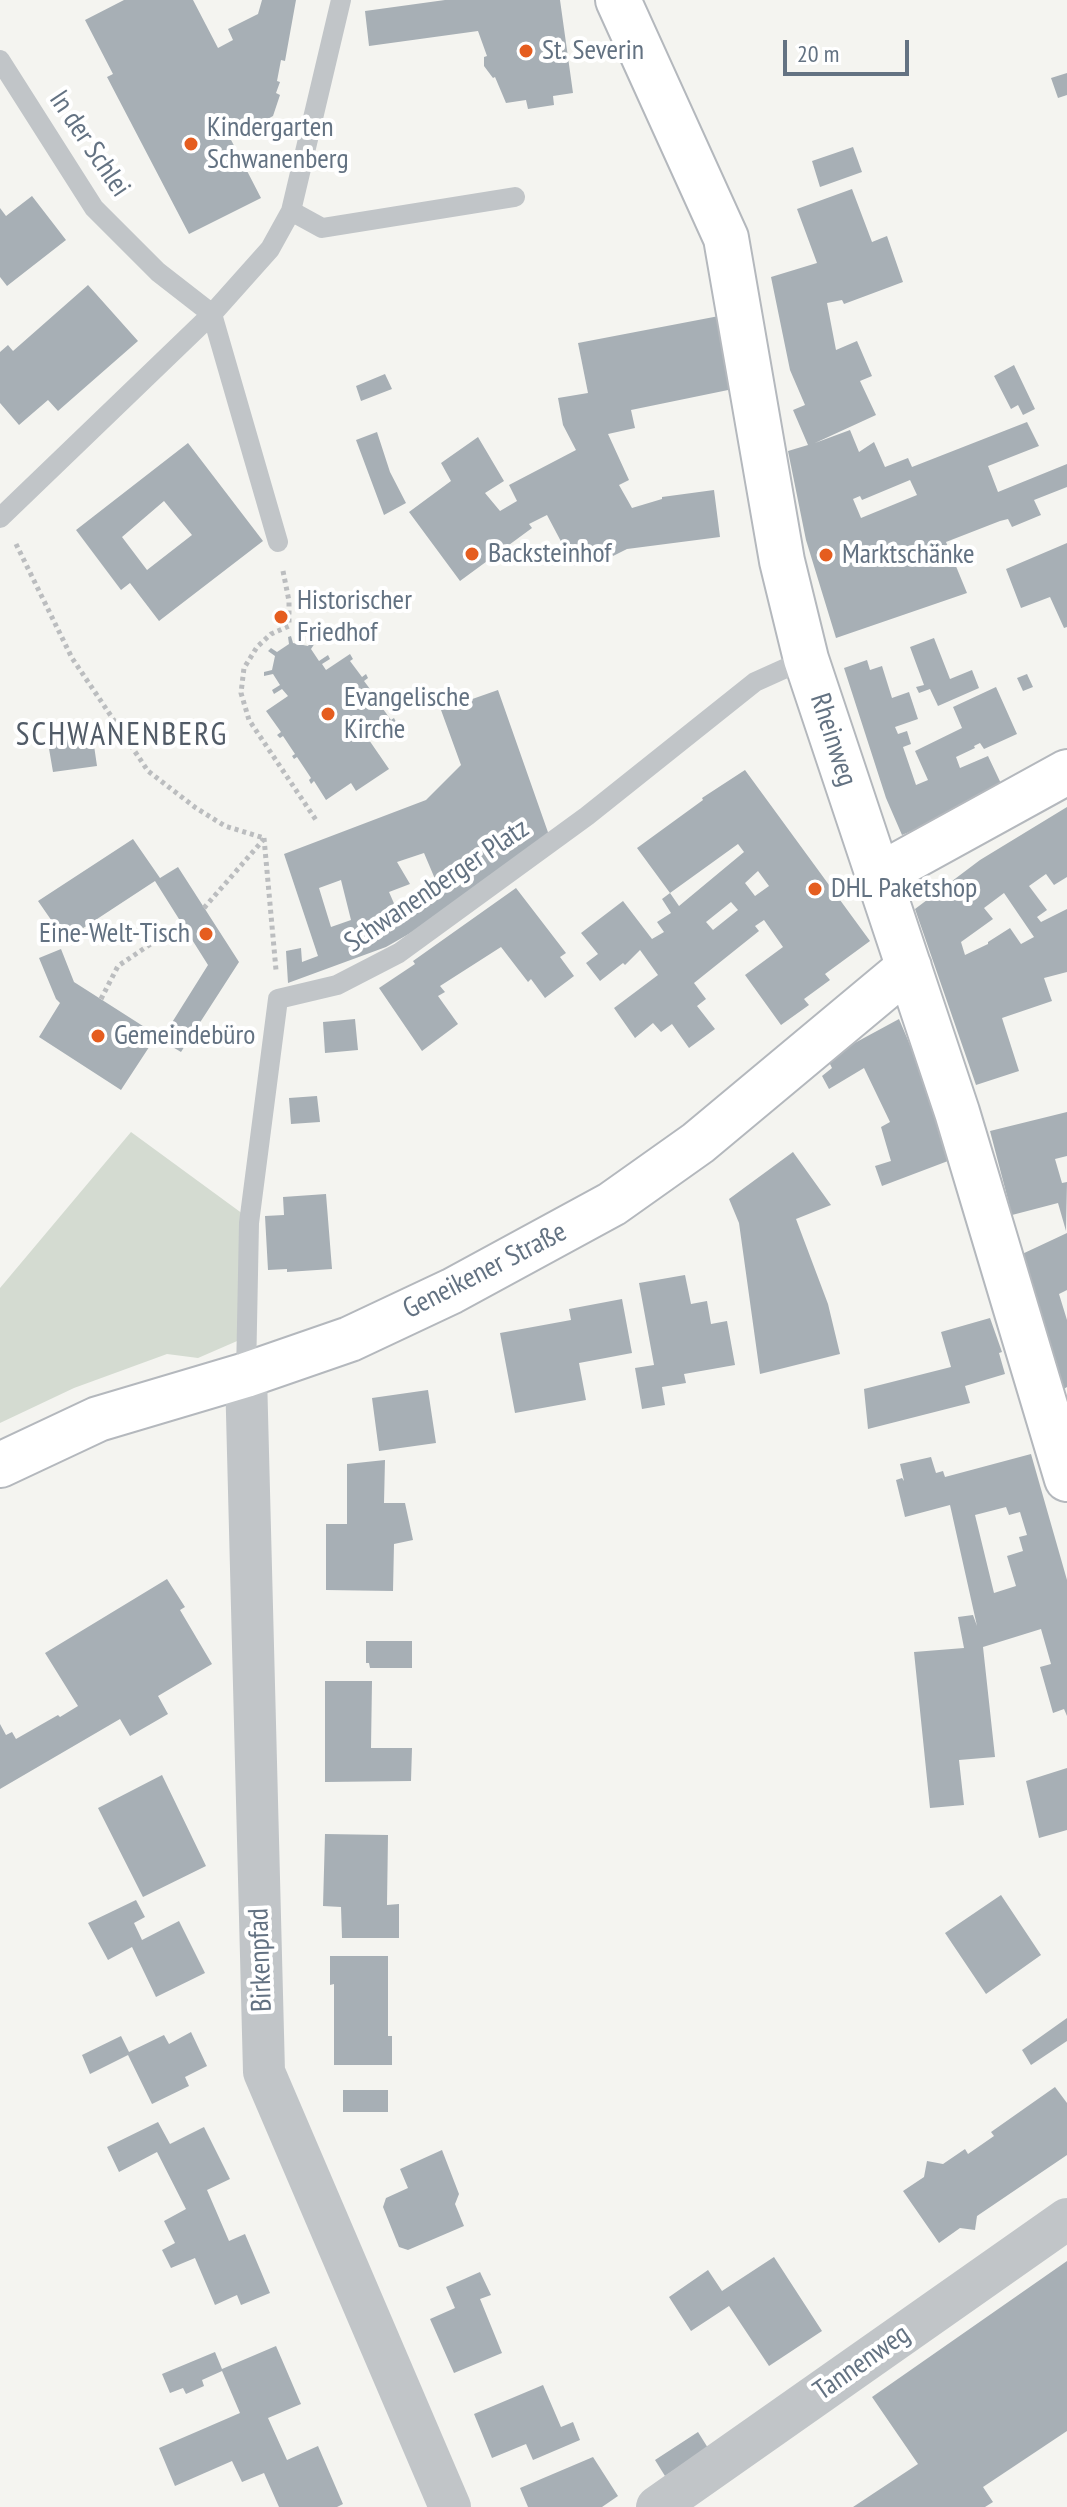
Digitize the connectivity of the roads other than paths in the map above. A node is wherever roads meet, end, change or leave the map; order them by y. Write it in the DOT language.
graph roads {
  1 [pos="341,0"];
  2 [pos="618,0"];
  3 [pos="0,60"];
  4 [pos="515,197"];
  5 [pos="291,211"];
  6 [pos="212,314"];
  7 [pos="1,517"];
  8 [pos="278,542"];
  9 [pos="806,659"];
  10 [pos="1067,772"];
  11 [pos="878,876"];
  12 [pos="909,967"];
  13 [pos="246,1375"];
  14 [pos="0,1465"];
  15 [pos="1067,1479"];
  16 [pos="1067,2219"];
  17 [pos="450,2507"];
  18 [pos="657,2507"];
  1 -- 5 [label="lane"];
  2 -- 9 [label="main road, Rheinweg"];
  3 -- 6 [label="lane, In der Schlei"];
  4 -- 5 [label="lane"];
  5 -- 6 [label="lane"];
  6 -- 7 [label="lane"];
  6 -- 8 [label="lane"];
  9 -- 11 [label="main road, Rheinweg"];
  9 -- 13 [label="lane, Schwanenberger Platz"];
  10 -- 11 [label="main road"];
  11 -- 12 [label="main road, Rheinweg"];
  12 -- 13 [label="main road, Geneikener Straße"];
  12 -- 15 [label="main road, Rheinweg"];
  13 -- 14 [label="main road, Geneikener Straße"];
  13 -- 17 [label="street, Birkenpfad"];
  16 -- 18 [label="street, Tannenweg"];
}
